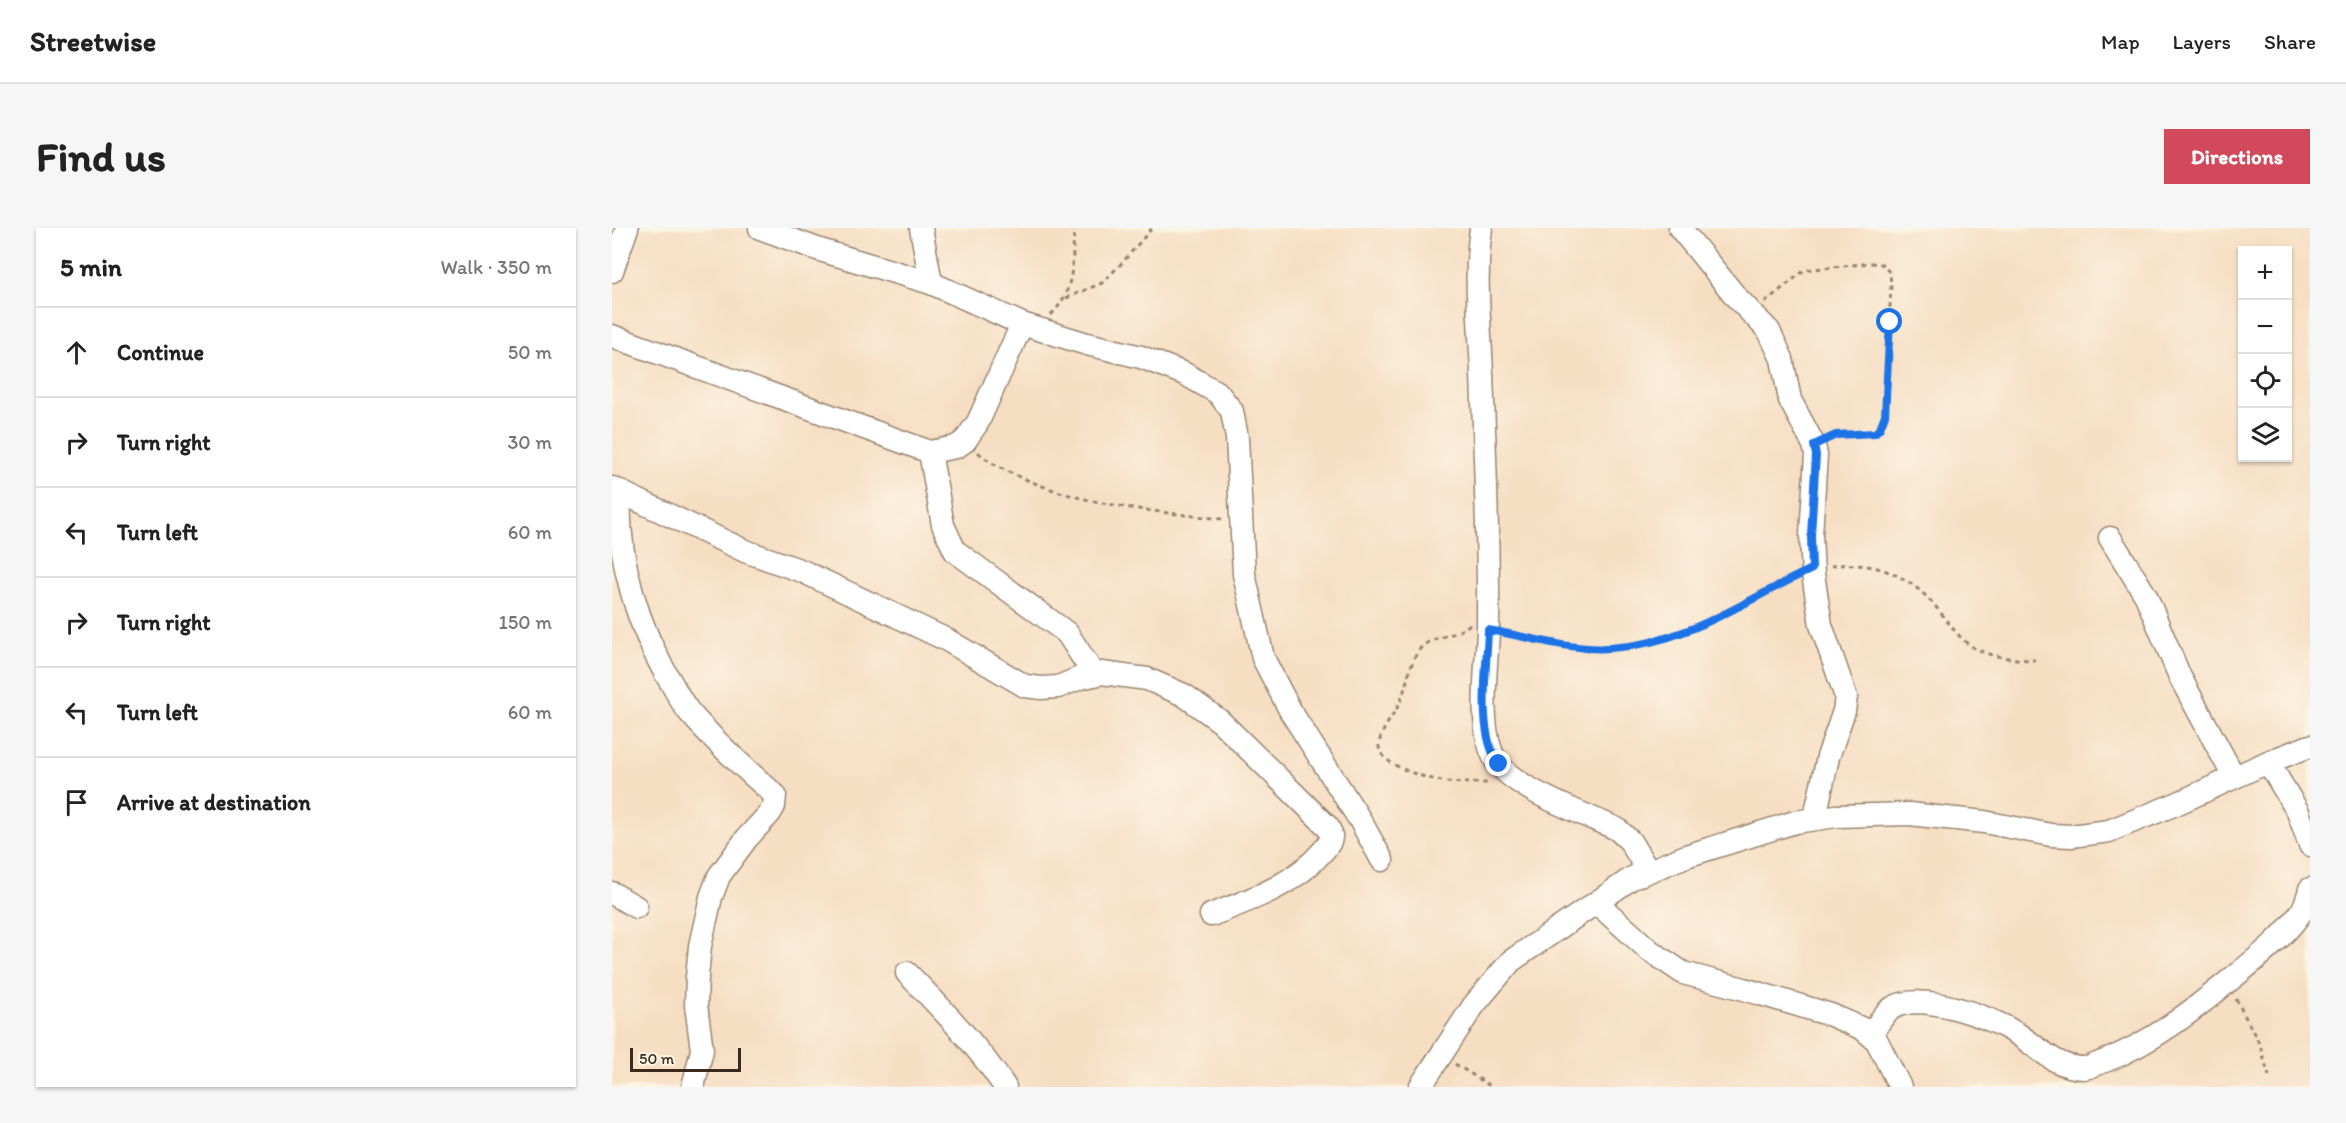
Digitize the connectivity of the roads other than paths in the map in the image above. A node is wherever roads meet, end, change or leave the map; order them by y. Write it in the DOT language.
graph roads {
  1 [pos="627,228"];
  2 [pos="760,228"];
  3 [pos="921,228"];
  4 [pos="1481,228"];
  5 [pos="1680,228"];
  6 [pos="612,271"];
  7 [pos="931,283"];
  8 [pos="1029,326"];
  9 [pos="612,336"];
  10 [pos="930,452"];
  11 [pos="616,489"];
  12 [pos="2110,538"];
  13 [pos="1094,675"];
  14 [pos="2310,746"];
  15 [pos="2268,762"];
  16 [pos="2234,777"];
  17 [pos="1815,817"];
  18 [pos="2310,845"];
  19 [pos="1382,860"];
  20 [pos="1648,871"];
  21 [pos="2310,889"];
  22 [pos="612,892"];
  23 [pos="1597,903"];
  24 [pos="636,907"];
  25 [pos="1211,915"];
  26 [pos="908,973"];
  27 [pos="1871,1035"];
  28 [pos="693,1087"];
  29 [pos="1005,1087"];
  30 [pos="1420,1087"];
  31 [pos="1900,1087"];
  1 -- 6 [label="street"];
  2 -- 7 [label="street"];
  3 -- 7 [label="street"];
  4 -- 20 [label="street"];
  5 -- 17 [label="street"];
  7 -- 8 [label="street"];
  8 -- 10 [label="street"];
  8 -- 19 [label="street"];
  9 -- 10 [label="street"];
  10 -- 13 [label="street"];
  11 -- 13 [label="street"];
  11 -- 28 [label="street"];
  12 -- 16 [label="street"];
  13 -- 25 [label="street"];
  14 -- 15 [label="street"];
  15 -- 16 [label="street"];
  15 -- 18 [label="street"];
  16 -- 17 [label="street"];
  17 -- 20 [label="street"];
  20 -- 23 [label="street"];
  21 -- 27 [label="street"];
  22 -- 24 [label="street"];
  23 -- 27 [label="street"];
  23 -- 30 [label="street"];
  26 -- 29 [label="street"];
  27 -- 31 [label="street"];
}
